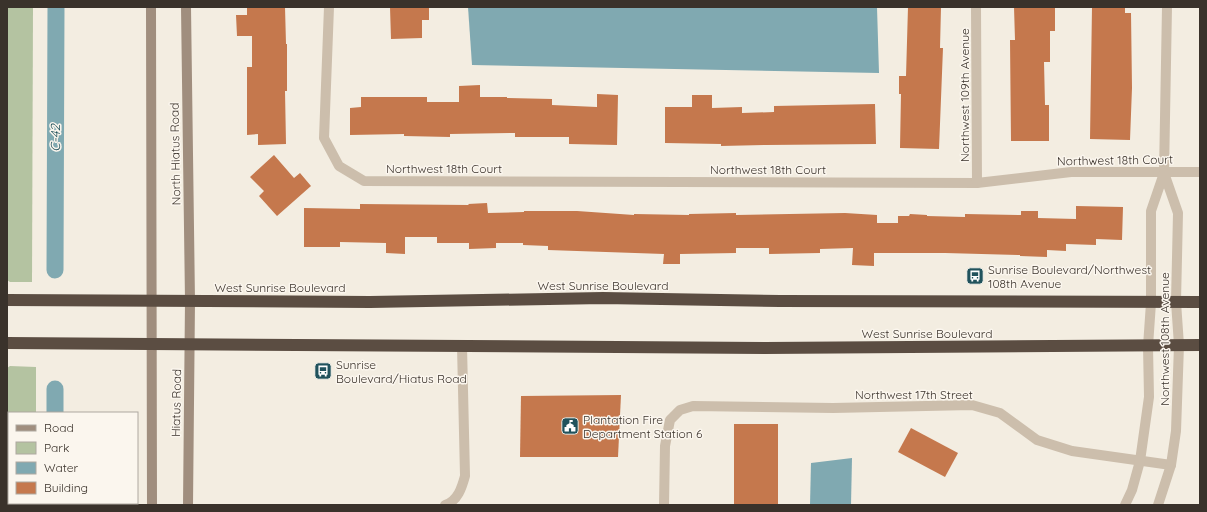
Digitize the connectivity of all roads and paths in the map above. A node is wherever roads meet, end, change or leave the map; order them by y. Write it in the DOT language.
graph roads {
  1 [pos="151,7"];
  2 [pos="186,7"];
  3 [pos="329,7"];
  4 [pos="976,7"];
  5 [pos="1167,7"];
  6 [pos="1164,172"];
  7 [pos="1200,172"];
  8 [pos="977,183"];
  9 [pos="7,300"];
  10 [pos="152,301"];
  11 [pos="190,301"];
  12 [pos="1176,302"];
  13 [pos="1200,302"];
  14 [pos="1151,303"];
  15 [pos="7,343"];
  16 [pos="153,345"];
  17 [pos="189,345"];
  18 [pos="1179,345"];
  19 [pos="1200,345"];
  20 [pos="462,346"];
  21 [pos="1148,346"];
  22 [pos="1140,461"];
  23 [pos="1171,465"];
  24 [pos="152,505"];
  25 [pos="188,505"];
  26 [pos="445,505"];
  27 [pos="664,505"];
  28 [pos="1125,505"];
  29 [pos="1158,505"];
  1 -- 10 [label="main road, North Hiatus Road"];
  2 -- 11 [label="main road, North Hiatus Road"];
  3 -- 8 [label="street, Northwest 18th Court"];
  4 -- 8 [label="street, Northwest 109th Avenue"];
  5 -- 6 [label="street, Northwest 108th Avenue"];
  6 -- 7 [label="street, Northwest 18th Court"];
  6 -- 8 [label="street, Northwest 18th Court"];
  6 -- 12 [label="street, Northwest 108th Avenue"];
  6 -- 14 [label="street, Northwest 108th Avenue"];
  9 -- 10 [label="highway, West Sunrise Boulevard"];
  10 -- 11 [label="highway, West Sunrise Boulevard"];
  10 -- 16 [label="main road, Hiatus Road"];
  11 -- 14 [label="highway, West Sunrise Boulevard"];
  11 -- 17 [label="main road, Hiatus Road"];
  12 -- 13 [label="highway, West Sunrise Boulevard"];
  12 -- 14 [label="highway, West Sunrise Boulevard"];
  12 -- 18 [label="street, Northwest 108th Avenue"];
  14 -- 21 [label="street, Northwest 108th Avenue"];
  15 -- 16 [label="highway, West Sunrise Boulevard"];
  16 -- 17 [label="highway, West Sunrise Boulevard"];
  16 -- 24 [label="main road, Hiatus Road"];
  17 -- 20 [label="highway, West Sunrise Boulevard"];
  17 -- 25 [label="main road, Hiatus Road"];
  18 -- 19 [label="highway, West Sunrise Boulevard"];
  18 -- 21 [label="highway, West Sunrise Boulevard"];
  18 -- 23 [label="street, Northwest 108th Avenue"];
  20 -- 21 [label="highway, West Sunrise Boulevard"];
  20 -- 26 [label="street"];
  21 -- 22 [label="street, Northwest 108th Avenue"];
  22 -- 23 [label="street, Northwest 17th Street"];
  22 -- 27 [label="street, Northwest 17th Street"];
  22 -- 28 [label="street, Northwest 108th Avenue"];
  23 -- 29 [label="street, Northwest 108th Avenue"];
}
